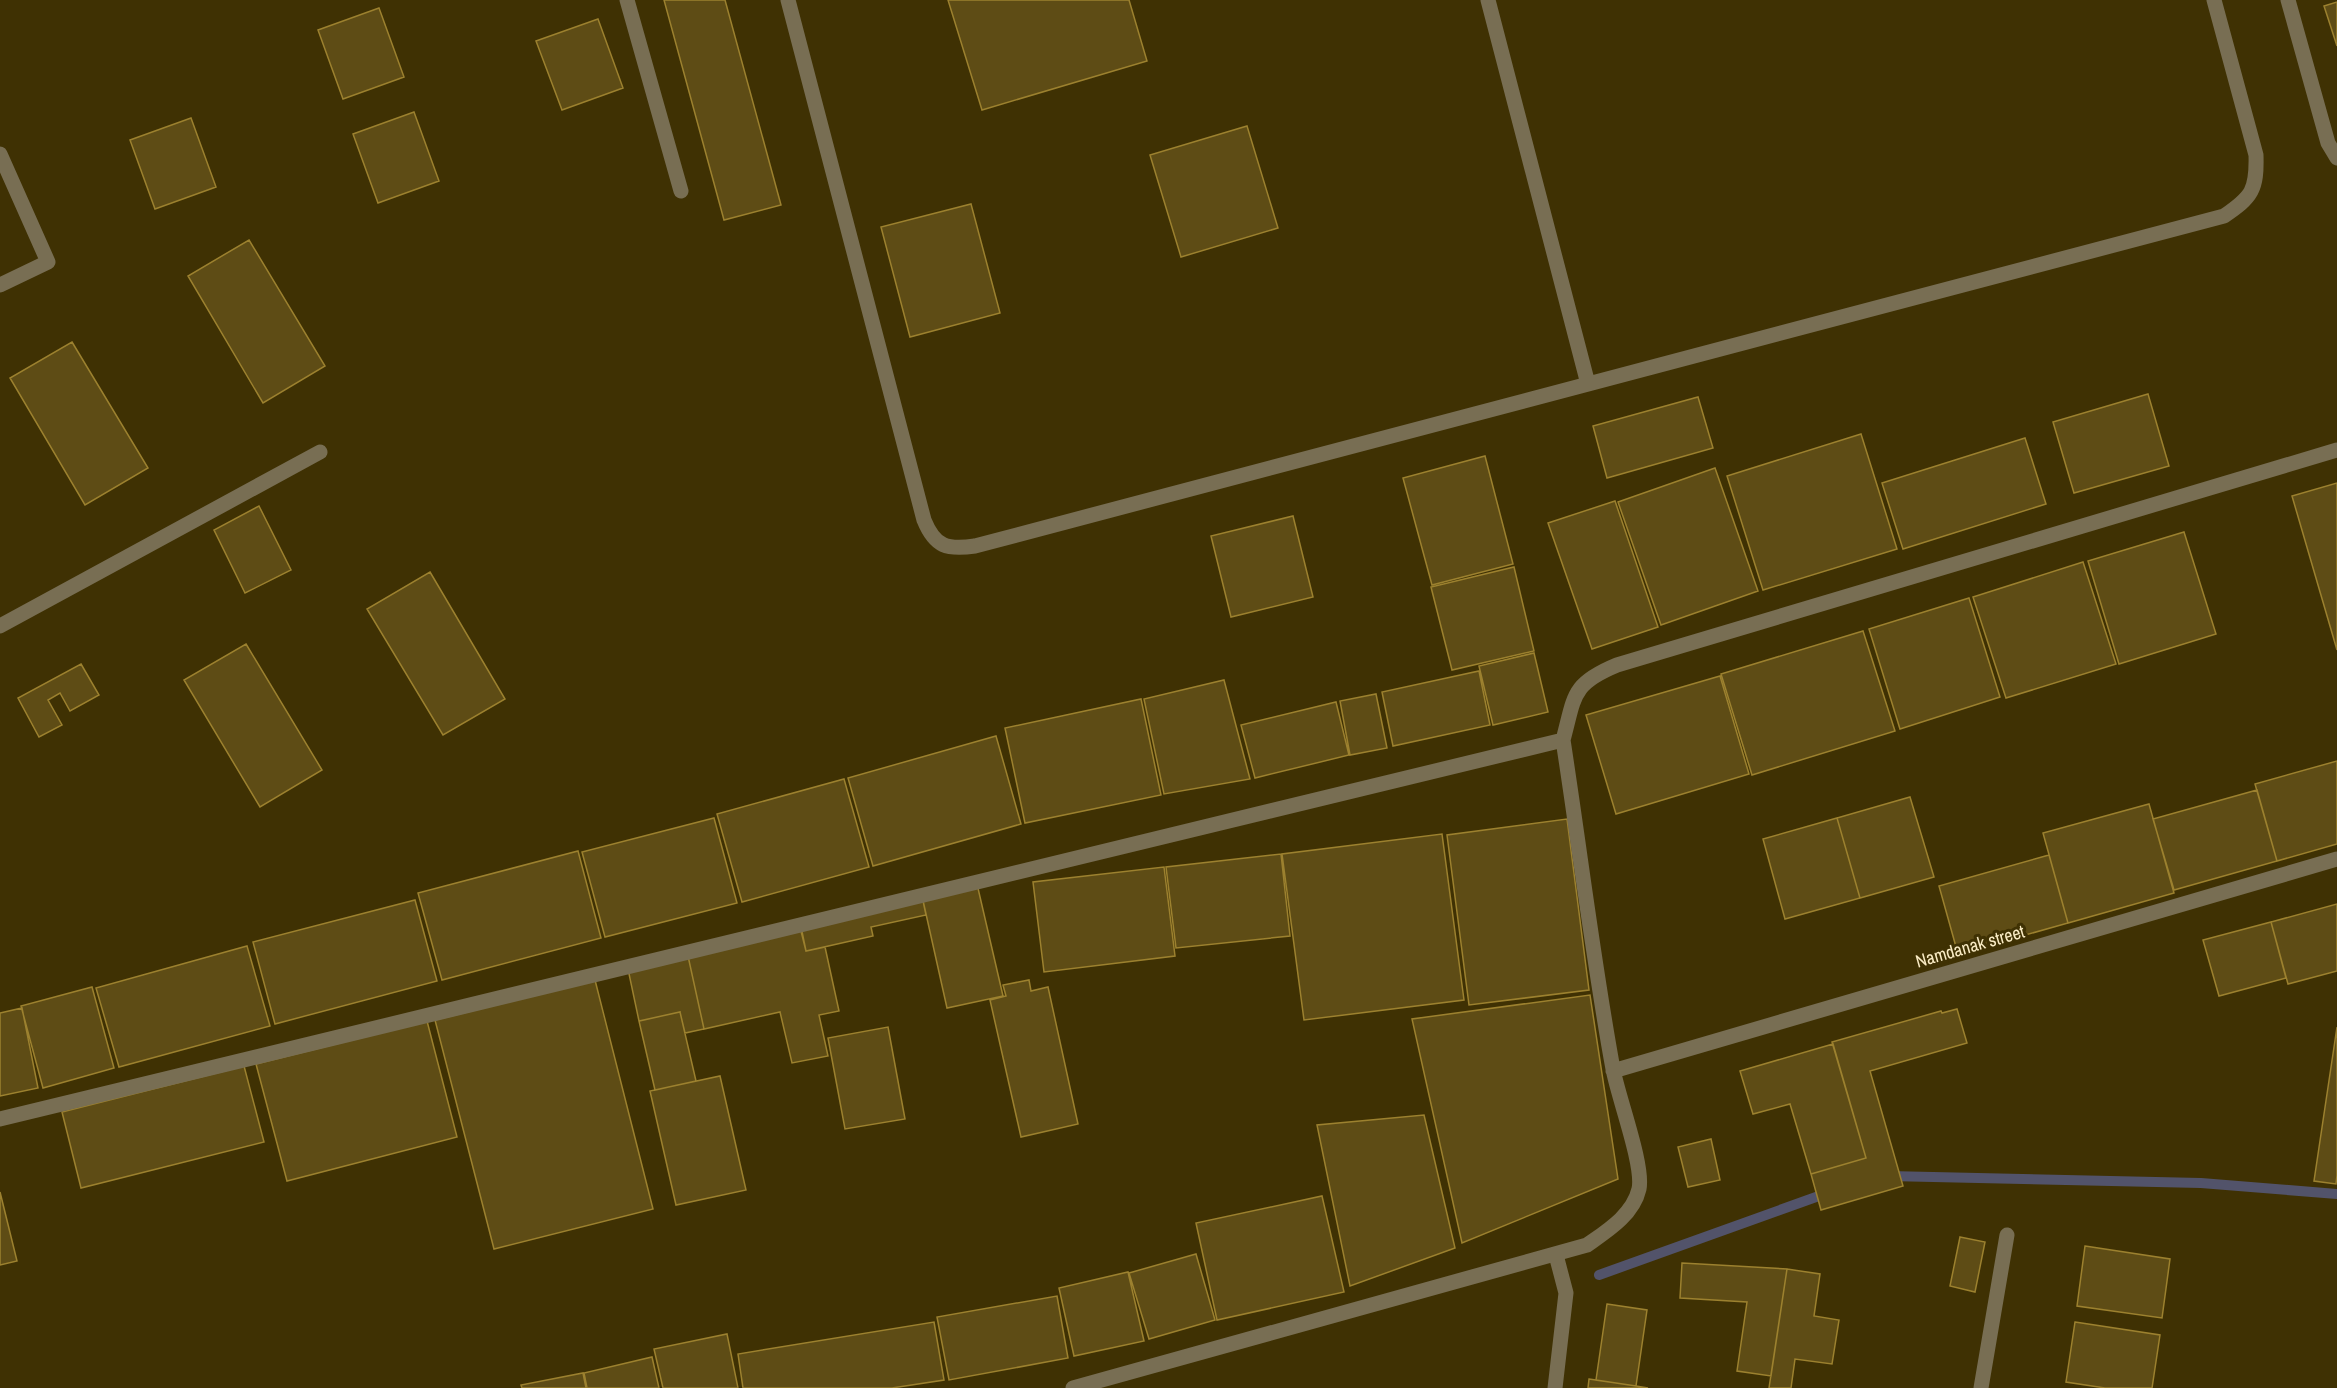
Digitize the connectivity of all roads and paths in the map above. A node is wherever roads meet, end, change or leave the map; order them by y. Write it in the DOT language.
graph roads {
  1 [pos="627,0"];
  2 [pos="788,0"];
  3 [pos="1488,0"];
  4 [pos="2214,0"];
  5 [pos="2288,0"];
  6 [pos="0,154"];
  7 [pos="2337,158"];
  8 [pos="681,191"];
  9 [pos="0,285"];
  10 [pos="1588,384"];
  11 [pos="2337,450"];
  12 [pos="320,452"];
  13 [pos="0,626"];
  14 [pos="1563,740"];
  15 [pos="2337,859"];
  16 [pos="1613,1071"];
  17 [pos="0,1119"];
  18 [pos="2007,1235"];
  19 [pos="1556,1255"];
  20 [pos="1073,1388"];
  21 [pos="1555,1388"];
  22 [pos="1982,1388"];
  1 -- 8 [label="street"];
  2 -- 10 [label="street"];
  3 -- 10 [label="street"];
  4 -- 10 [label="street"];
  5 -- 7 [label="street"];
  6 -- 9 [label="street"];
  11 -- 14 [label="street"];
  12 -- 13 [label="street"];
  14 -- 16 [label="street"];
  14 -- 17 [label="street"];
  15 -- 16 [label="street, Namdanak street"];
  16 -- 19 [label="street"];
  18 -- 22 [label="street"];
  19 -- 20 [label="street"];
  19 -- 21 [label="street"];
}
